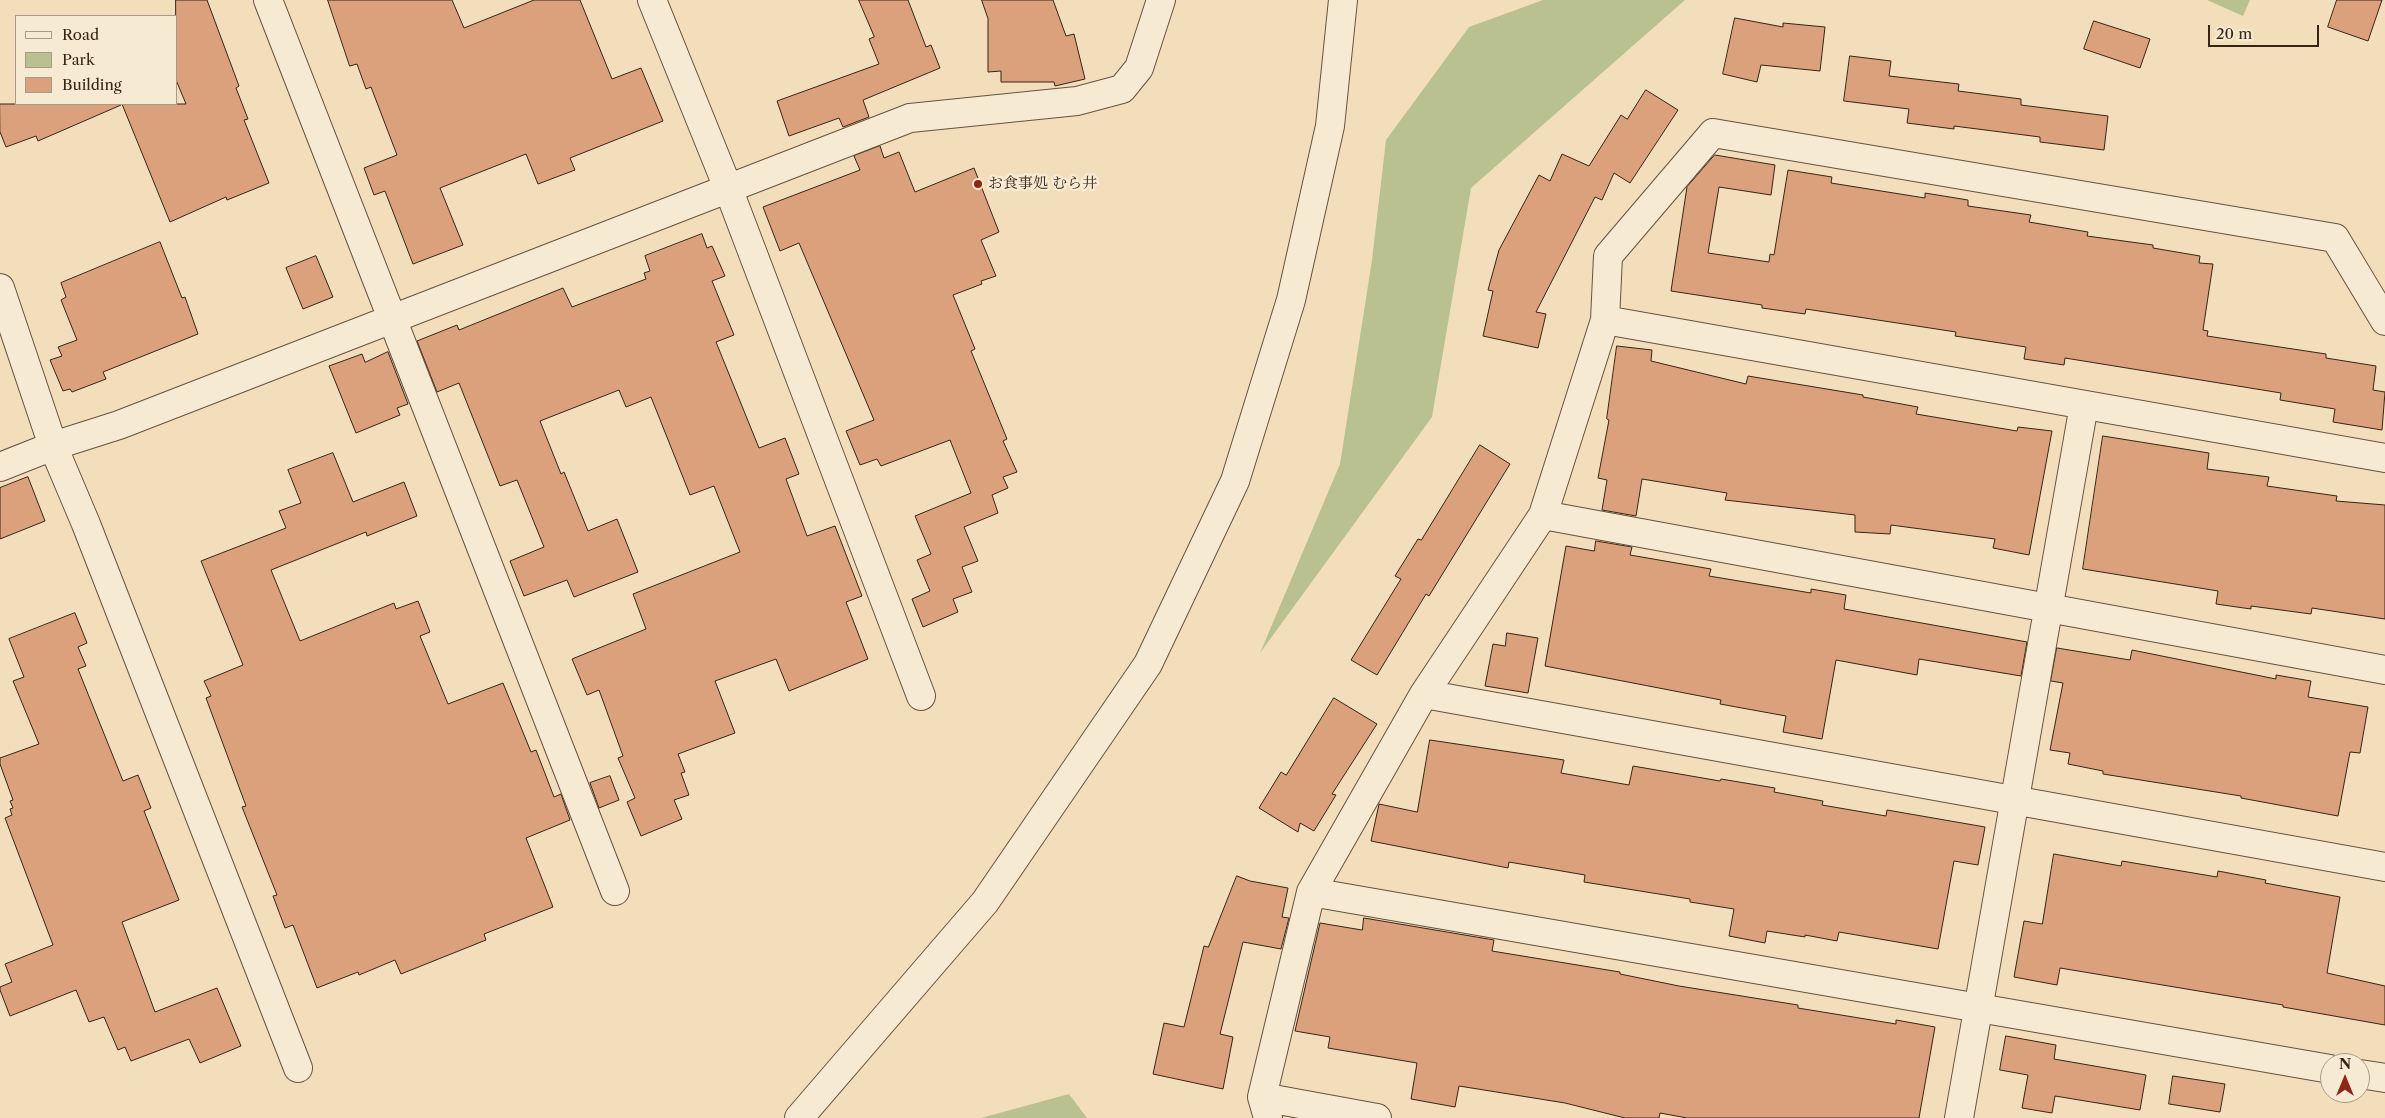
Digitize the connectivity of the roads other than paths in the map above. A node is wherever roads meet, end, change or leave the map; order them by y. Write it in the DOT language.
graph roads {
  1 [pos="268,0"];
  2 [pos="652,0"];
  3 [pos="1161,0"];
  4 [pos="1344,0"];
  5 [pos="728,188"];
  6 [pos="0,288"];
  7 [pos="393,319"];
  8 [pos="1605,320"];
  9 [pos="2385,322"];
  10 [pos="2084,405"];
  11 [pos="54,446"];
  12 [pos="2385,458"];
  13 [pos="0,467"];
  14 [pos="1543,515"];
  15 [pos="2048,608"];
  16 [pos="2385,670"];
  17 [pos="1424,694"];
  18 [pos="922,696"];
  19 [pos="2014,800"];
  20 [pos="2385,867"];
  21 [pos="615,891"];
  22 [pos="1311,892"];
  23 [pos="1978,1007"];
  24 [pos="2320,1067"];
  25 [pos="298,1068"];
  26 [pos="2370,1076"];
  27 [pos="2385,1078"];
  28 [pos="1265,1108"];
  29 [pos="799,1118"];
  30 [pos="1377,1118"];
  31 [pos="1959,1118"];
  1 -- 7 [label="street"];
  2 -- 5 [label="street"];
  3 -- 5 [label="street"];
  4 -- 29 [label="street"];
  5 -- 7 [label="street"];
  5 -- 18 [label="street"];
  6 -- 11 [label="street"];
  7 -- 11 [label="street"];
  7 -- 21 [label="street"];
  8 -- 9 [label="street"];
  8 -- 10 [label="street"];
  8 -- 14 [label="street"];
  10 -- 12 [label="street"];
  10 -- 15 [label="street"];
  11 -- 13 [label="street"];
  11 -- 25 [label="street"];
  14 -- 15 [label="street"];
  14 -- 17 [label="street"];
  15 -- 16 [label="street"];
  15 -- 19 [label="street"];
  17 -- 19 [label="street"];
  17 -- 22 [label="street"];
  19 -- 20 [label="street"];
  19 -- 23 [label="street"];
  22 -- 23 [label="street"];
  22 -- 28 [label="street"];
  23 -- 24 [label="street"];
  23 -- 31 [label="street"];
  26 -- 27 [label="street"];
  28 -- 30 [label="street"];
}
